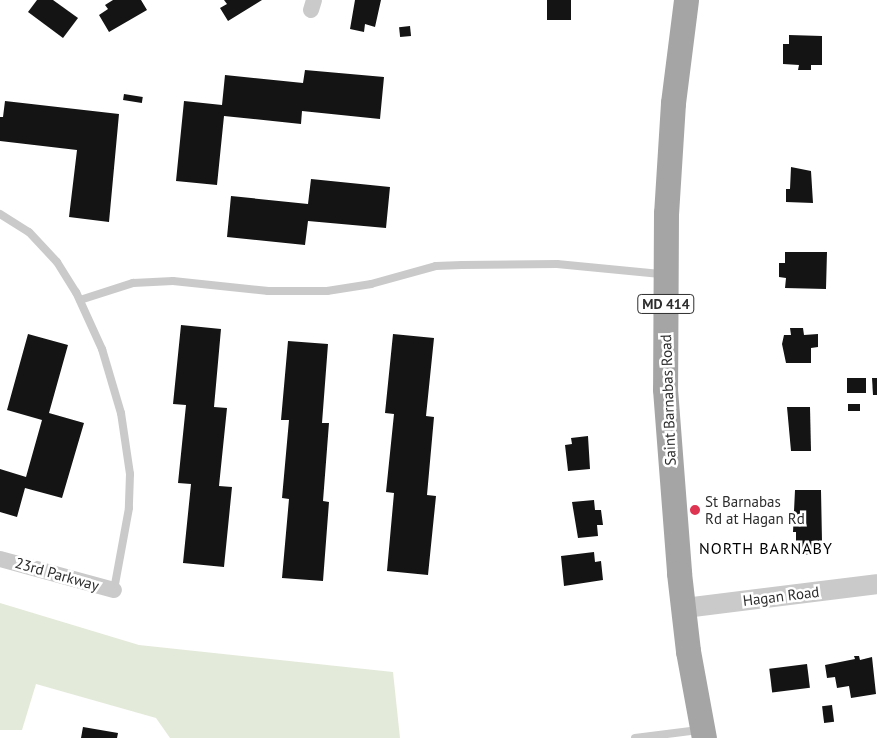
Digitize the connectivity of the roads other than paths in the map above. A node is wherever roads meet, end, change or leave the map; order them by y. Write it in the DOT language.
graph roads {
  1 [pos="686,0"];
  2 [pos="0,214"];
  3 [pos="666,275"];
  4 [pos="80,300"];
  5 [pos="0,558"];
  6 [pos="877,584"];
  7 [pos="114,590"];
  8 [pos="685,608"];
  9 [pos="704,734"];
  10 [pos="634,738"];
  1 -- 3 [label="main road, Saint Barnabas Road / MD 414"];
  2 -- 4 [label="lane"];
  3 -- 4 [label="lane"];
  3 -- 8 [label="main road, Saint Barnabas Road / MD 414"];
  4 -- 7 [label="lane"];
  5 -- 7 [label="street, 23rd Parkway"];
  6 -- 8 [label="street, Hagan Road"];
  8 -- 9 [label="main road, Saint Barnabas Road / MD 414"];
  9 -- 10 [label="lane"];
}
